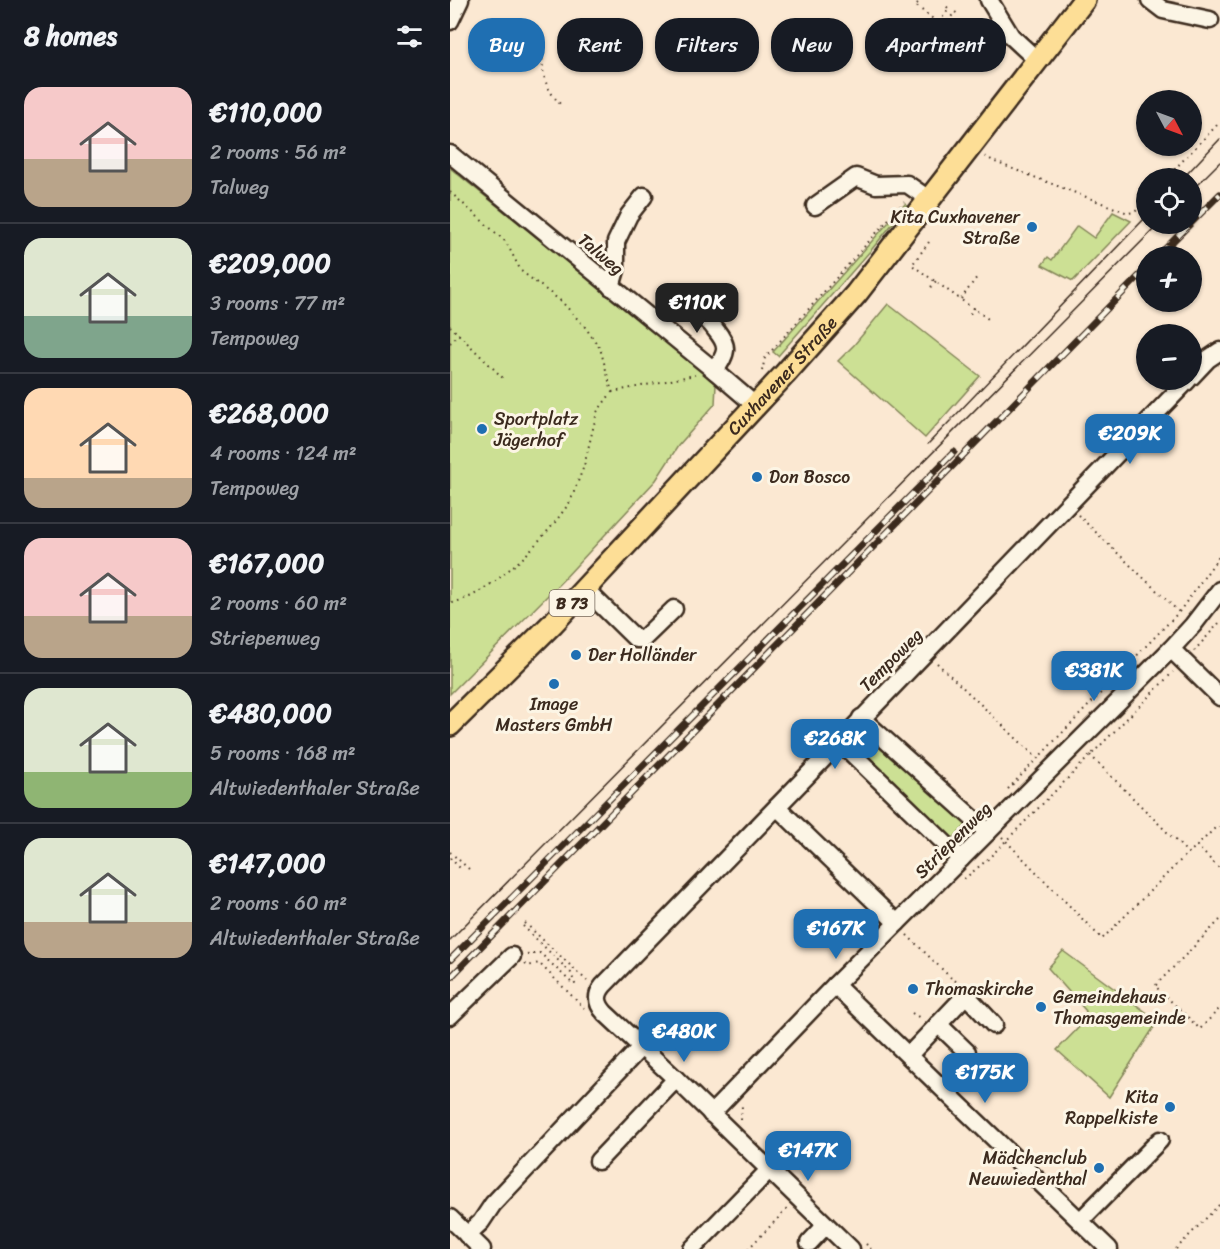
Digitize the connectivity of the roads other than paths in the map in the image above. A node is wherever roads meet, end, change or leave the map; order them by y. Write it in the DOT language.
graph roads {
  1 [pos="460,0"];
  2 [pos="989,0"];
  3 [pos="1084,0"];
  4 [pos="1150,0"];
  5 [pos="1210,20"];
  6 [pos="450,21"];
  7 [pos="1038,61"];
  8 [pos="450,154"];
  9 [pos="644,196"];
  10 [pos="930,200"];
  11 [pos="815,206"];
  12 [pos="611,287"];
  13 [pos="700,317"];
  14 [pos="1220,351"];
  15 [pos="1202,365"];
  16 [pos="715,371"];
  17 [pos="1178,390"];
  18 [pos="756,406"];
  19 [pos="585,589"];
  20 [pos="1220,590"];
  21 [pos="674,609"];
  22 [pos="1171,649"];
  23 [pos="1220,697"];
  24 [pos="861,718"];
  25 [pos="450,724"];
  26 [pos="839,741"];
  27 [pos="777,807"];
  28 [pos="990,830"];
  29 [pos="961,860"];
  30 [pos="897,923"];
  31 [pos="512,956"];
  32 [pos="835,985"];
  33 [pos="450,1016"];
  34 [pos="938,1024"];
  35 [pos="994,1025"];
  36 [pos="641,1047"];
  37 [pos="967,1052"];
  38 [pos="909,1055"];
  39 [pos="676,1079"];
  40 [pos="711,1114"];
  41 [pos="1160,1140"];
  42 [pos="598,1161"];
  43 [pos="769,1170"];
  44 [pos="450,1218"];
  45 [pos="1080,1221"];
  46 [pos="826,1225"];
  47 [pos="467,1235"];
  48 [pos="809,1243"];
  49 [pos="482,1249"];
  50 [pos="692,1249"];
  51 [pos="851,1249"];
  52 [pos="1109,1249"];
  1 -- 6 [label="street"];
  2 -- 7 [label="street"];
  3 -- 7 [label="main road, Cuxhavener Straße / B 73"];
  4 -- 5 [label="street"];
  7 -- 10 [label="main road, Cuxhavener Straße / B 73"];
  8 -- 12 [label="street, Talweg"];
  9 -- 12 [label="street"];
  10 -- 11 [label="street"];
  10 -- 18 [label="main road, Cuxhavener Straße / B 73"];
  12 -- 16 [label="street, Talweg"];
  13 -- 16 [label="street"];
  14 -- 15 [label="street, Tempoweg"];
  16 -- 18 [label="street, Talweg"];
  17 -- 24 [label="street, Tempoweg"];
  18 -- 19 [label="main road, Cuxhavener Straße / B 73"];
  19 -- 21 [label="street"];
  19 -- 25 [label="main road, Cuxhavener Straße / B 73"];
  20 -- 22 [label="street, Striepenweg"];
  22 -- 23 [label="street"];
  22 -- 28 [label="street, Striepenweg"];
  24 -- 26 [label="street, Tempoweg"];
  24 -- 28 [label="street"];
  26 -- 27 [label="street, Tempoweg"];
  26 -- 29 [label="street"];
  27 -- 30 [label="street"];
  27 -- 36 [label="street, Tempoweg"];
  28 -- 29 [label="street, Striepenweg"];
  29 -- 30 [label="street, Striepenweg"];
  30 -- 32 [label="street, Striepenweg"];
  31 -- 33 [label="street"];
  32 -- 38 [label="street"];
  32 -- 40 [label="street, Striepenweg"];
  34 -- 35 [label="street"];
  34 -- 37 [label="street"];
  34 -- 38 [label="street"];
  36 -- 39 [label="street"];
  36 -- 47 [label="street"];
  38 -- 45 [label="street"];
  39 -- 40 [label="street"];
  39 -- 42 [label="street"];
  40 -- 43 [label="street"];
  41 -- 45 [label="street"];
  43 -- 46 [label="street"];
  43 -- 50 [label="street"];
  44 -- 47 [label="street"];
  45 -- 52 [label="street"];
  46 -- 48 [label="street"];
  46 -- 51 [label="street"];
  47 -- 49 [label="street"];
}
